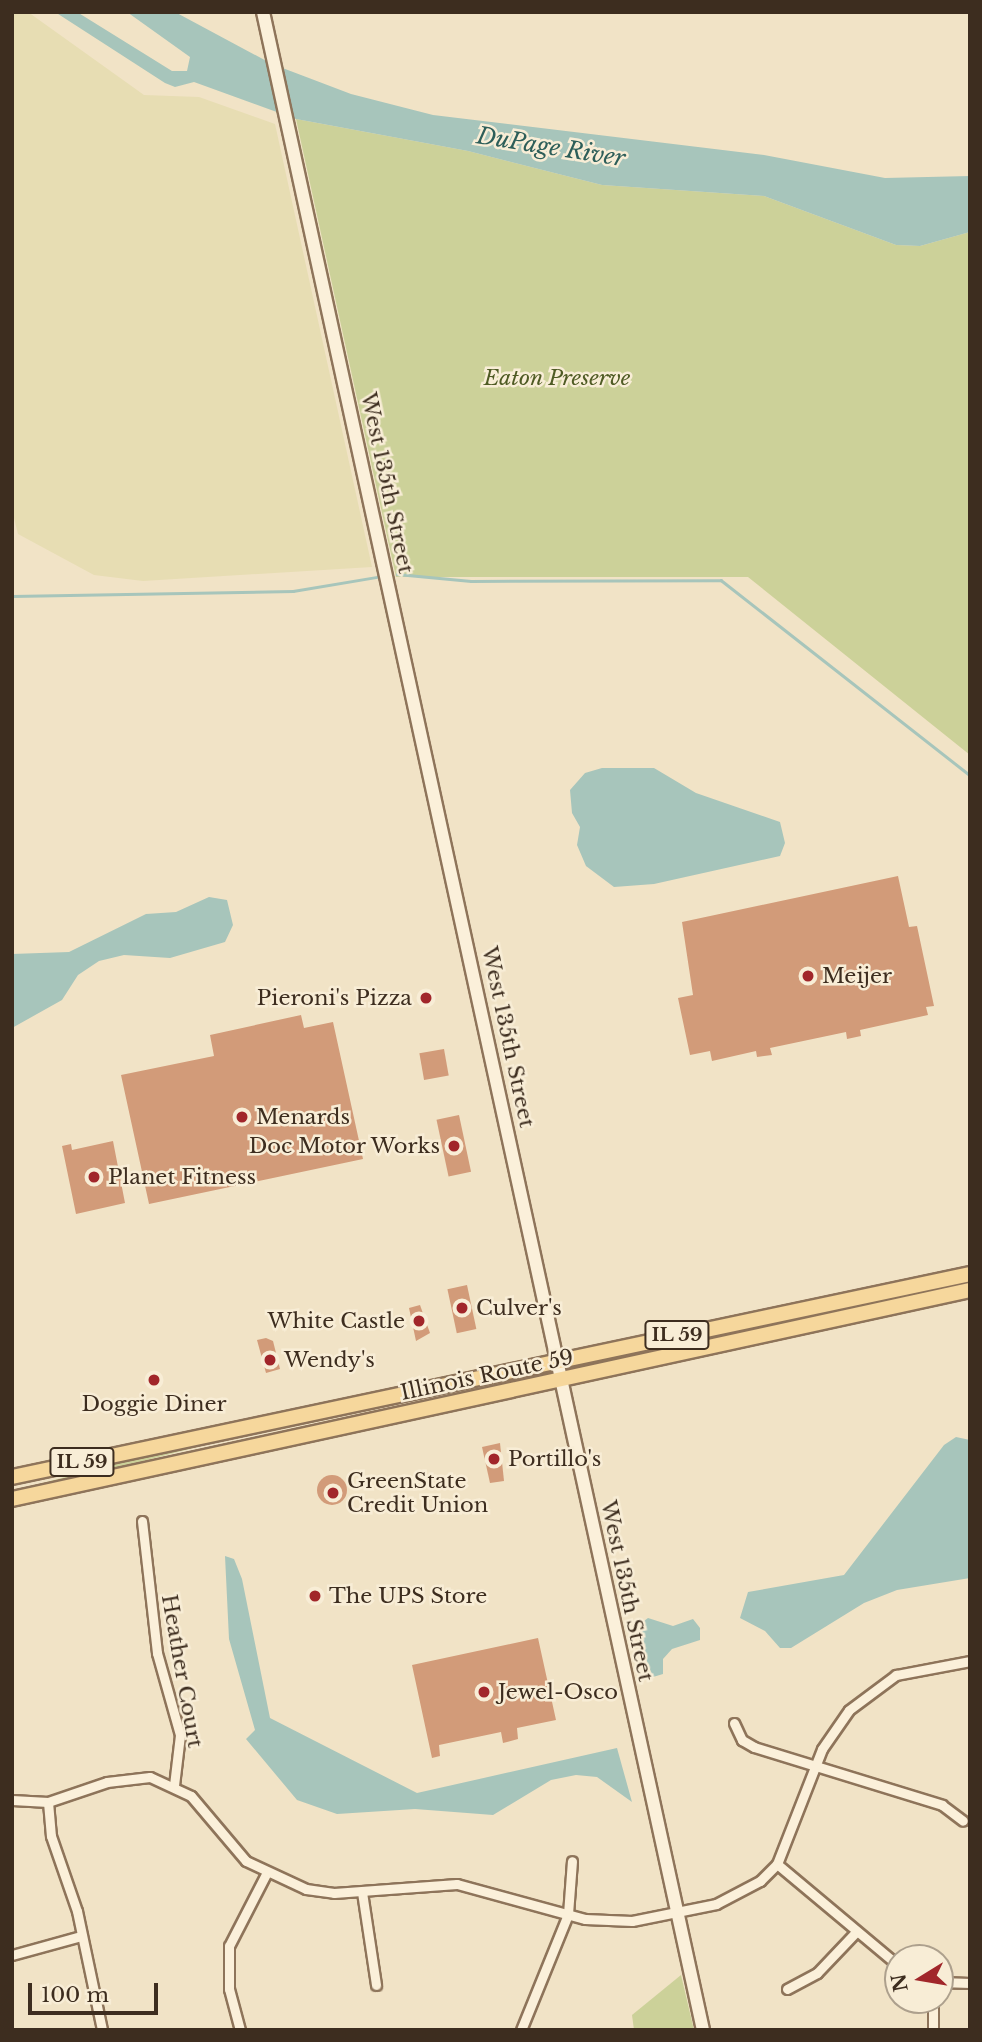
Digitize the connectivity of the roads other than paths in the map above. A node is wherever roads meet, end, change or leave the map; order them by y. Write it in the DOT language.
graph roads {
  1 [pos="263,12"];
  2 [pos="970,1274"];
  3 [pos="906,1288"];
  4 [pos="970,1290"];
  5 [pos="881,1311"];
  6 [pos="558,1360"];
  7 [pos="563,1380"];
  8 [pos="12,1477"];
  9 [pos="12,1499"];
  10 [pos="142,1521"];
  11 [pos="970,1661"];
  12 [pos="734,1723"];
  13 [pos="816,1767"];
  14 [pos="174,1785"];
  15 [pos="12,1800"];
  16 [pos="48,1802"];
  17 [pos="963,1821"];
  18 [pos="572,1861"];
  19 [pos="777,1864"];
  20 [pos="266,1874"];
  21 [pos="362,1892"];
  22 [pos="678,1912"];
  23 [pos="568,1913"];
  24 [pos="856,1932"];
  25 [pos="81,1936"];
  26 [pos="884,1954"];
  27 [pos="12,1955"];
  28 [pos="376,1985"];
  29 [pos="787,1989"];
  30 [pos="102,2030"];
  31 [pos="240,2030"];
  32 [pos="521,2030"];
  33 [pos="703,2030"];
  1 -- 6 [label="street, West 135th Street"];
  2 -- 3 [label="main road, Illinois Route 59 / IL 59"];
  3 -- 5 [label="main road"];
  3 -- 6 [label="main road, Illinois Route 59 / IL 59"];
  4 -- 5 [label="main road, Illinois Route 59 / IL 59"];
  5 -- 7 [label="main road, Illinois Route 59 / IL 59"];
  6 -- 7 [label="street, West 135th Street"];
  6 -- 8 [label="main road, Illinois Route 59 / IL 59"];
  7 -- 9 [label="main road, Illinois Route 59 / IL 59"];
  7 -- 22 [label="street, West 135th Street"];
  10 -- 14 [label="street, Heather Court"];
  11 -- 13 [label="street"];
  12 -- 13 [label="street"];
  13 -- 17 [label="street"];
  13 -- 19 [label="street"];
  14 -- 16 [label="street"];
  14 -- 20 [label="street"];
  15 -- 16 [label="street"];
  16 -- 25 [label="street"];
  18 -- 23 [label="street"];
  19 -- 22 [label="street"];
  19 -- 24 [label="street"];
  20 -- 21 [label="street"];
  20 -- 31 [label="street"];
  21 -- 23 [label="street"];
  21 -- 28 [label="street"];
  22 -- 23 [label="street"];
  22 -- 33 [label="street, West 135th Street"];
  23 -- 32 [label="street"];
  24 -- 26 [label="street"];
  24 -- 29 [label="street"];
  25 -- 27 [label="street"];
  25 -- 30 [label="street"];
}
